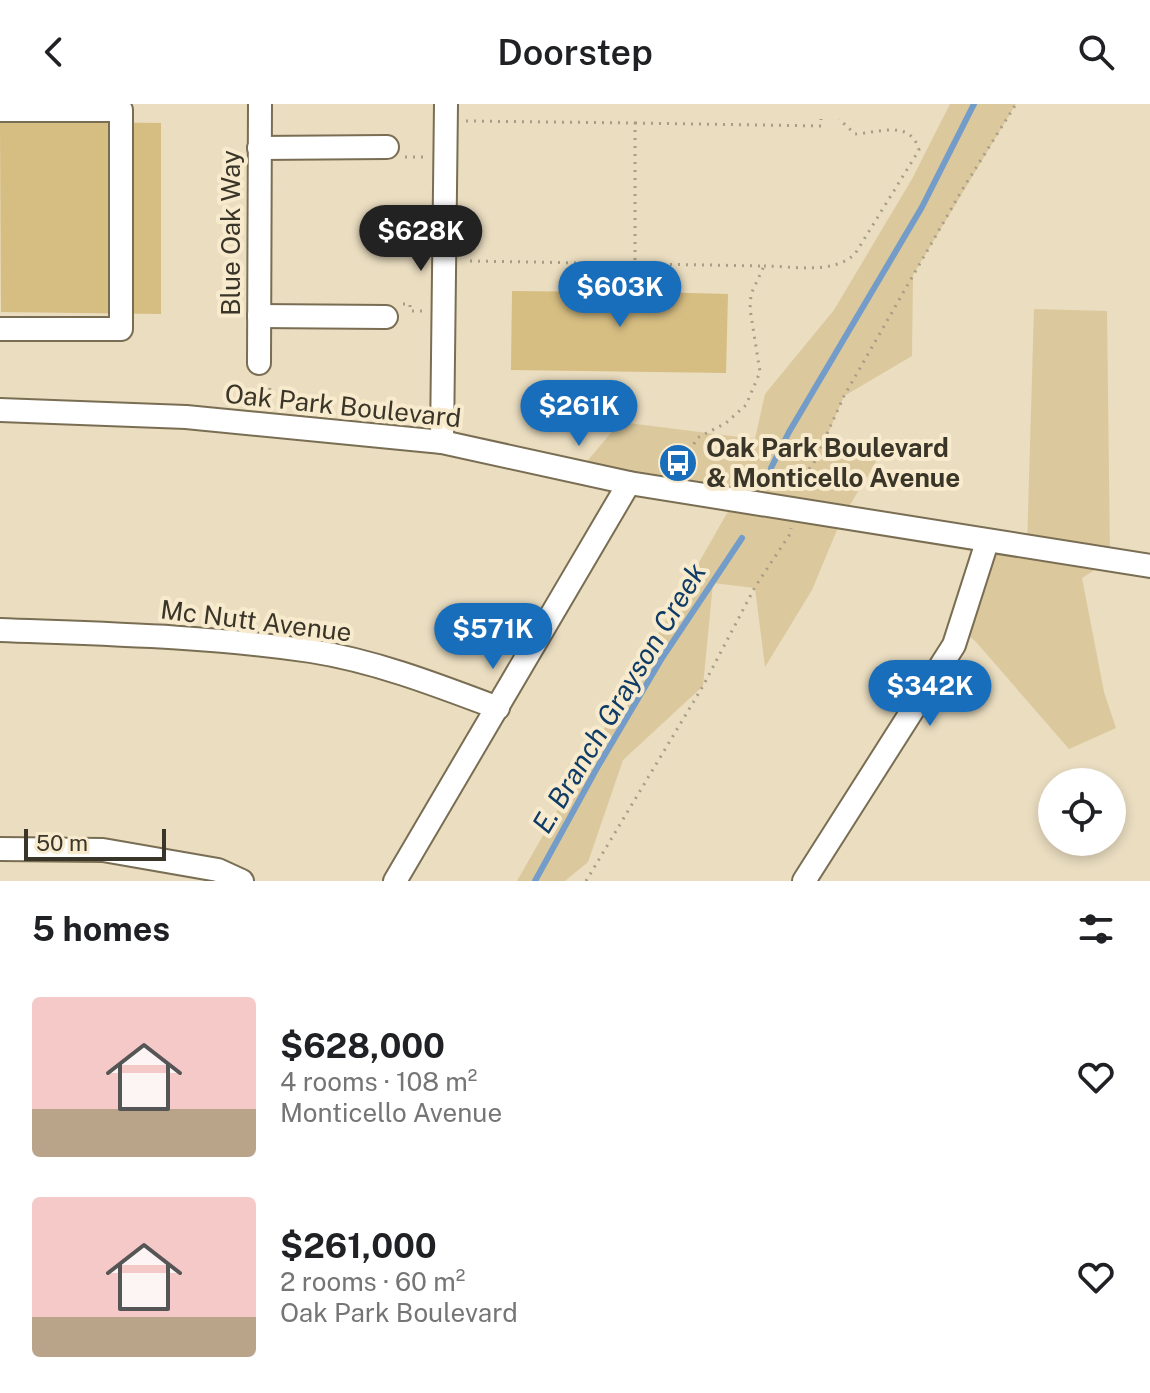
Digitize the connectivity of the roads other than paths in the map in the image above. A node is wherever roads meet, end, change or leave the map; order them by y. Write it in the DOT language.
graph roads {
  1 [pos="260,104"];
  2 [pos="0,110"];
  3 [pos="446,112"];
  4 [pos="387,147"];
  5 [pos="259,148"];
  6 [pos="259,316"];
  7 [pos="386,317"];
  8 [pos="0,329"];
  9 [pos="259,363"];
  10 [pos="0,410"];
  11 [pos="442,442"];
  12 [pos="629,483"];
  13 [pos="987,542"];
  14 [pos="1148,563"];
  15 [pos="0,630"];
  16 [pos="498,708"];
  17 [pos="0,849"];
  18 [pos="242,881"];
  19 [pos="395,881"];
  20 [pos="804,881"];
  1 -- 5 [label="street, Blue Oak Way"];
  2 -- 8 [label="street"];
  3 -- 11 [label="street"];
  4 -- 5 [label="street"];
  5 -- 6 [label="street, Blue Oak Way"];
  6 -- 7 [label="street"];
  6 -- 9 [label="street, Blue Oak Way"];
  10 -- 11 [label="street, Oak Park Boulevard"];
  11 -- 12 [label="street, Oak Park Boulevard"];
  12 -- 13 [label="street, Oak Park Boulevard"];
  12 -- 16 [label="street"];
  13 -- 14 [label="street, Oak Park Boulevard"];
  13 -- 20 [label="street"];
  15 -- 16 [label="street, Mc Nutt Avenue"];
  16 -- 19 [label="street"];
  17 -- 18 [label="street"];
}
